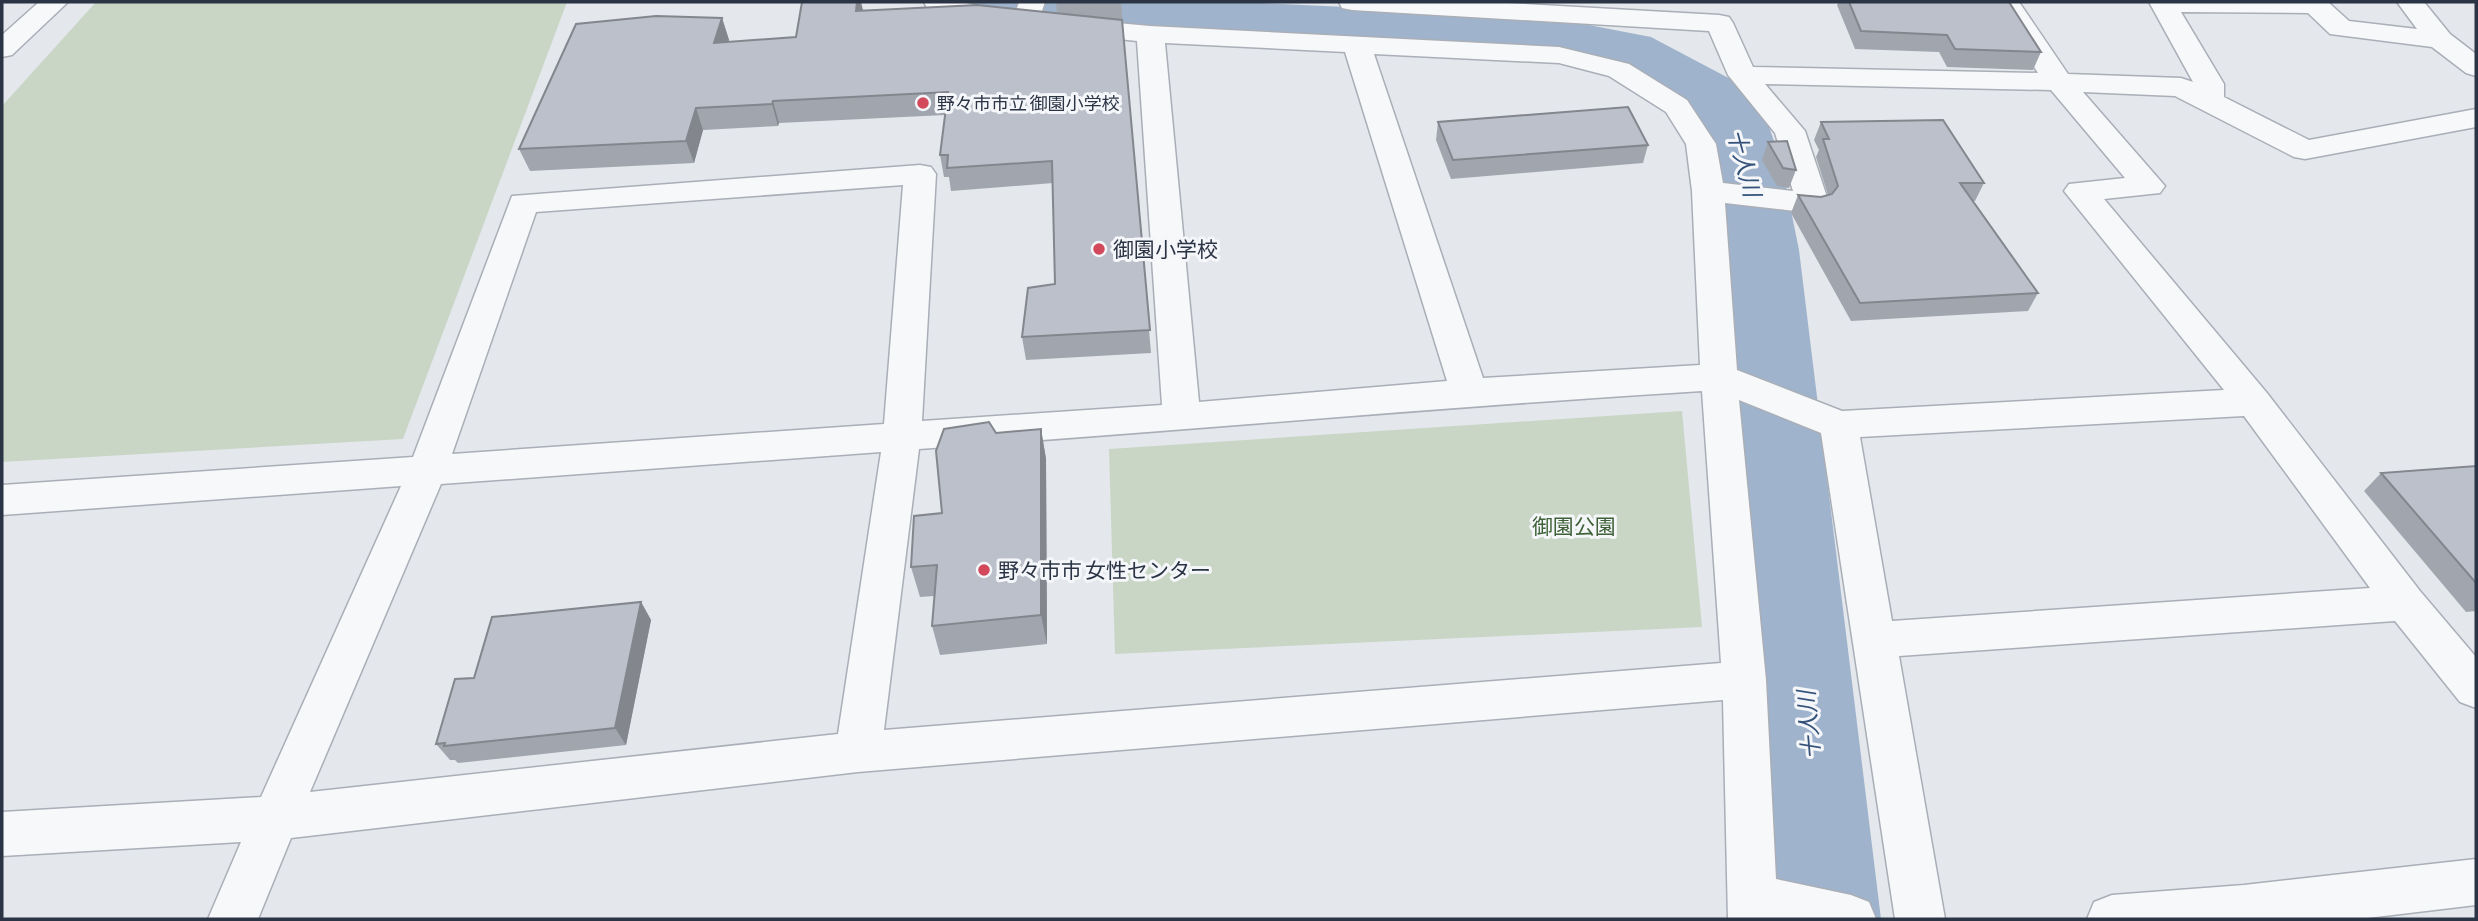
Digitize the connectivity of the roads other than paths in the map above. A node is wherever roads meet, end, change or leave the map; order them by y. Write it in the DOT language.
graph roads {
  1 [pos="55,2"];
  2 [pos="937,2"];
  3 [pos="1352,2"];
  4 [pos="2006,2"];
  5 [pos="2410,2"];
  6 [pos="2163,3"];
  7 [pos="2311,3"];
  8 [pos="1716,12"];
  9 [pos="1029,13"];
  10 [pos="1150,34"];
  11 [pos="2441,40"];
  12 [pos="1357,45"];
  13 [pos="2,48"];
  14 [pos="2476,67"];
  15 [pos="1742,75"];
  16 [pos="2059,82"];
  17 [pos="2209,101"];
  18 [pos="2476,118"];
  19 [pos="1717,192"];
  20 [pos="1731,383"];
  21 [pos="1469,392"];
  22 [pos="2254,402"];
  23 [pos="1182,417"];
  24 [pos="1828,421"];
  25 [pos="902,436"];
  26 [pos="427,471"];
  27 [pos="2,500"];
  28 [pos="2405,603"];
  29 [pos="1874,640"];
  30 [pos="1744,680"];
  31 [pos="2476,689"];
  32 [pos="858,752"];
  33 [pos="275,818"];
  34 [pos="2,834"];
  35 [pos="2476,882"];
  36 [pos="1763,907"];
  37 [pos="2247,914"];
  38 [pos="233,919"];
  39 [pos="1851,919"];
  40 [pos="1920,919"];
  41 [pos="2112,919"];
  1 -- 13 [label="street"];
  2 -- 9 [label="street"];
  3 -- 8 [label="street"];
  4 -- 16 [label="street"];
  5 -- 11 [label="street"];
  6 -- 7 [label="street"];
  6 -- 17 [label="street"];
  7 -- 11 [label="street"];
  8 -- 15 [label="street"];
  9 -- 10 [label="street"];
  10 -- 12 [label="street"];
  10 -- 23 [label="street"];
  11 -- 14 [label="street"];
  12 -- 19 [label="street"];
  12 -- 21 [label="street"];
  15 -- 16 [label="street"];
  15 -- 19 [label="street"];
  16 -- 17 [label="street"];
  16 -- 22 [label="street"];
  17 -- 18 [label="street"];
  19 -- 20 [label="street"];
  20 -- 21 [label="street"];
  20 -- 24 [label="street"];
  20 -- 30 [label="street"];
  21 -- 23 [label="street"];
  22 -- 24 [label="street"];
  22 -- 28 [label="street"];
  23 -- 25 [label="street"];
  24 -- 29 [label="street"];
  25 -- 26 [label="street"];
  25 -- 26 [label="street"];
  25 -- 32 [label="street"];
  26 -- 27 [label="street"];
  26 -- 33 [label="street"];
  28 -- 29 [label="street"];
  28 -- 31 [label="street"];
  29 -- 40 [label="street"];
  30 -- 32 [label="street"];
  30 -- 36 [label="street"];
  32 -- 33 [label="street"];
  33 -- 34 [label="street"];
  33 -- 38 [label="street"];
  35 -- 37 [label="street"];
  36 -- 39 [label="street"];
  37 -- 41 [label="street"];
}
